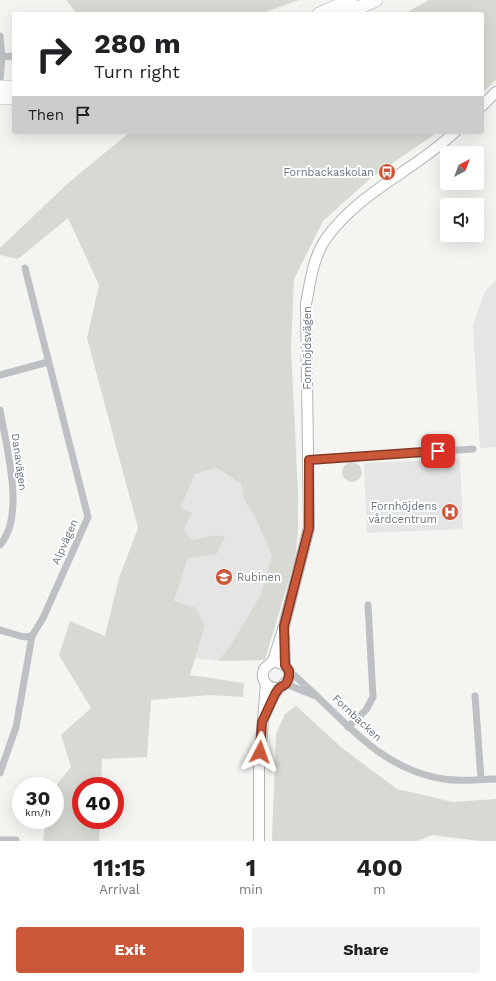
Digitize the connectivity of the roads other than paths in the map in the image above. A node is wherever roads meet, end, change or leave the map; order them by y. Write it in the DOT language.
graph roads {
  1 [pos="351,0"];
  2 [pos="376,0"];
  3 [pos="324,12"];
  4 [pos="349,12"];
  5 [pos="0,36"];
  6 [pos="12,56"];
  7 [pos="1,57"];
  8 [pos="0,81"];
  9 [pos="12,86"];
  10 [pos="496,92"];
  11 [pos="0,98"];
  12 [pos="12,98"];
  13 [pos="484,104"];
  14 [pos="452,134"];
  15 [pos="25,268"];
  16 [pos="48,362"];
  17 [pos="0,375"];
  18 [pos="0,410"];
  19 [pos="1,428"];
  20 [pos="473,449"];
  21 [pos="309,460"];
  22 [pos="0,545"];
  23 [pos="368,605"];
  24 [pos="284,626"];
  25 [pos="0,630"];
  26 [pos="32,636"];
  27 [pos="273,661"];
  28 [pos="287,668"];
  29 [pos="266,684"];
  30 [pos="282,686"];
  31 [pos="475,696"];
  32 [pos="318,698"];
  33 [pos="262,722"];
  34 [pos="348,727"];
  35 [pos="0,774"];
  36 [pos="481,779"];
  37 [pos="496,779"];
  38 [pos="0,840"];
  39 [pos="16,840"];
  40 [pos="259,841"];
  1 -- 3 [label="highway"];
  2 -- 4 [label="highway"];
  5 -- 7 [label="street"];
  6 -- 7 [label="street"];
  7 -- 8 [label="street"];
  8 -- 9 [label="highway"];
  10 -- 13 [label="street"];
  11 -- 12 [label="highway"];
  14 -- 21 [label="street, Fornhöjdsvägen"];
  15 -- 16 [label="street, Alpvägen"];
  16 -- 17 [label="street"];
  16 -- 26 [label="street, Alpvägen"];
  18 -- 19 [label="street, Danavägen"];
  19 -- 22 [label="street, Danavägen"];
  20 -- 21 [label="street"];
  21 -- 24 [label="street, Fornhöjdsvägen"];
  23 -- 34 [label="street"];
  24 -- 27 [label="street, Fornhöjdsvägen"];
  24 -- 28 [label="street, Fornhöjdsvägen"];
  25 -- 26 [label="street"];
  26 -- 35 [label="street, Alpvägen"];
  27 -- 28 [label="street"];
  27 -- 29 [label="street, Fornhöjdsvägen"];
  28 -- 30 [label="street, Fornhöjdsvägen"];
  28 -- 32 [label="street, Fornbacken"];
  29 -- 30 [label="street"];
  29 -- 33 [label="street, Fornhöjdsvägen"];
  30 -- 32 [label="street, Fornbacken"];
  30 -- 33 [label="street, Fornhöjdsvägen"];
  31 -- 36 [label="street"];
  32 -- 34 [label="street, Fornbacken"];
  33 -- 40 [label="street, Fornhöjdsvägen"];
  34 -- 36 [label="street, Fornbacken"];
  36 -- 37 [label="street, Fornbacken"];
  38 -- 39 [label="street"];
}
